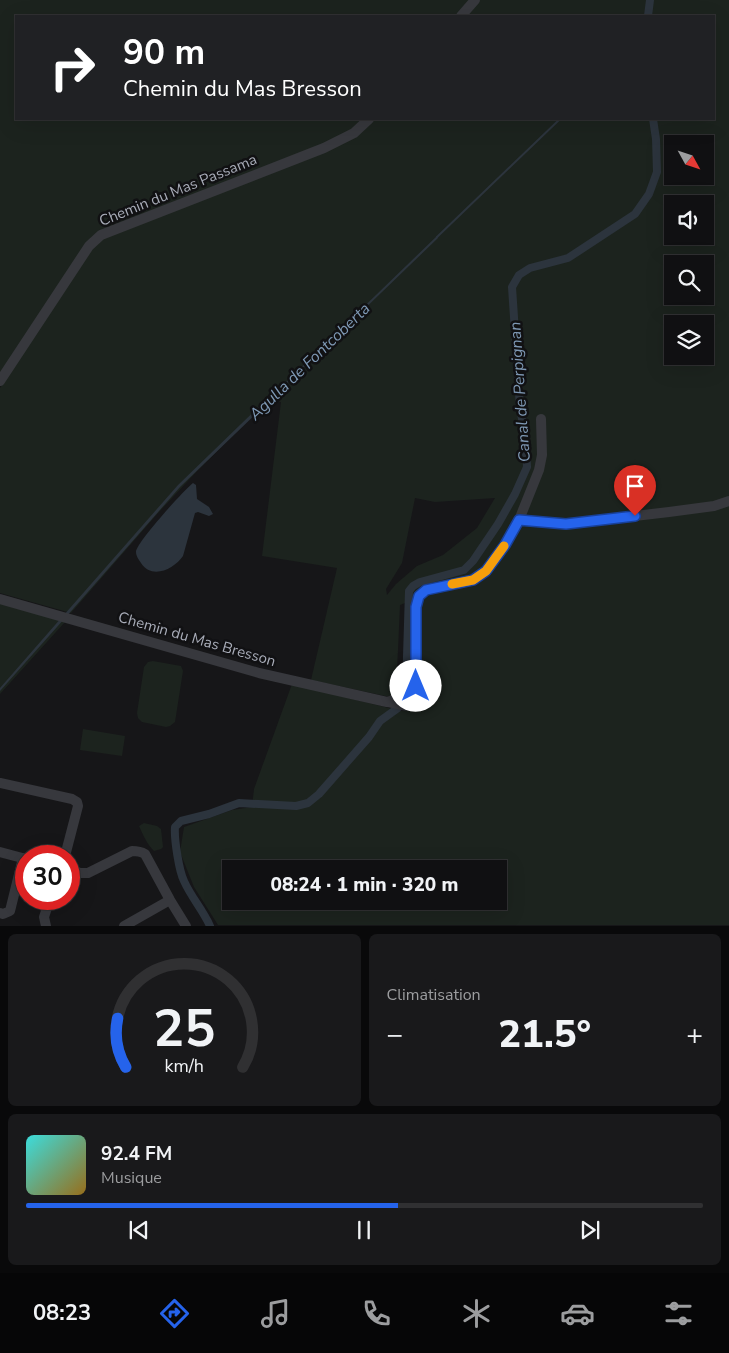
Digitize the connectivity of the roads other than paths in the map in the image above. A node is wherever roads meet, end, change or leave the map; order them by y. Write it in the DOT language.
graph roads {
  1 [pos="475,0"];
  2 [pos="462,15"];
  3 [pos="368,120"];
  4 [pos="0,381"];
  5 [pos="541,419"];
  6 [pos="729,502"];
  7 [pos="519,520"];
  8 [pos="0,599"];
  9 [pos="0,783"];
  10 [pos="68,845"];
  11 [pos="0,852"];
  12 [pos="15,856"];
  13 [pos="80,873"];
  14 [pos="15,894"];
  15 [pos="170,900"];
  16 [pos="46,910"];
  17 [pos="0,913"];
  18 [pos="46,926"];
  19 [pos="124,926"];
  20 [pos="186,926"];
  1 -- 2 [label="street"];
  3 -- 4 [label="street, Chemin du Mas Passama"];
  5 -- 7 [label="street, Chemin du Mas Bresson"];
  6 -- 7 [label="street"];
  7 -- 8 [label="street, Chemin du Mas Bresson"];
  9 -- 10 [label="street"];
  11 -- 12 [label="street"];
  13 -- 15 [label="street"];
  14 -- 17 [label="street"];
  15 -- 19 [label="street"];
  15 -- 20 [label="street"];
  16 -- 18 [label="street"];
}
